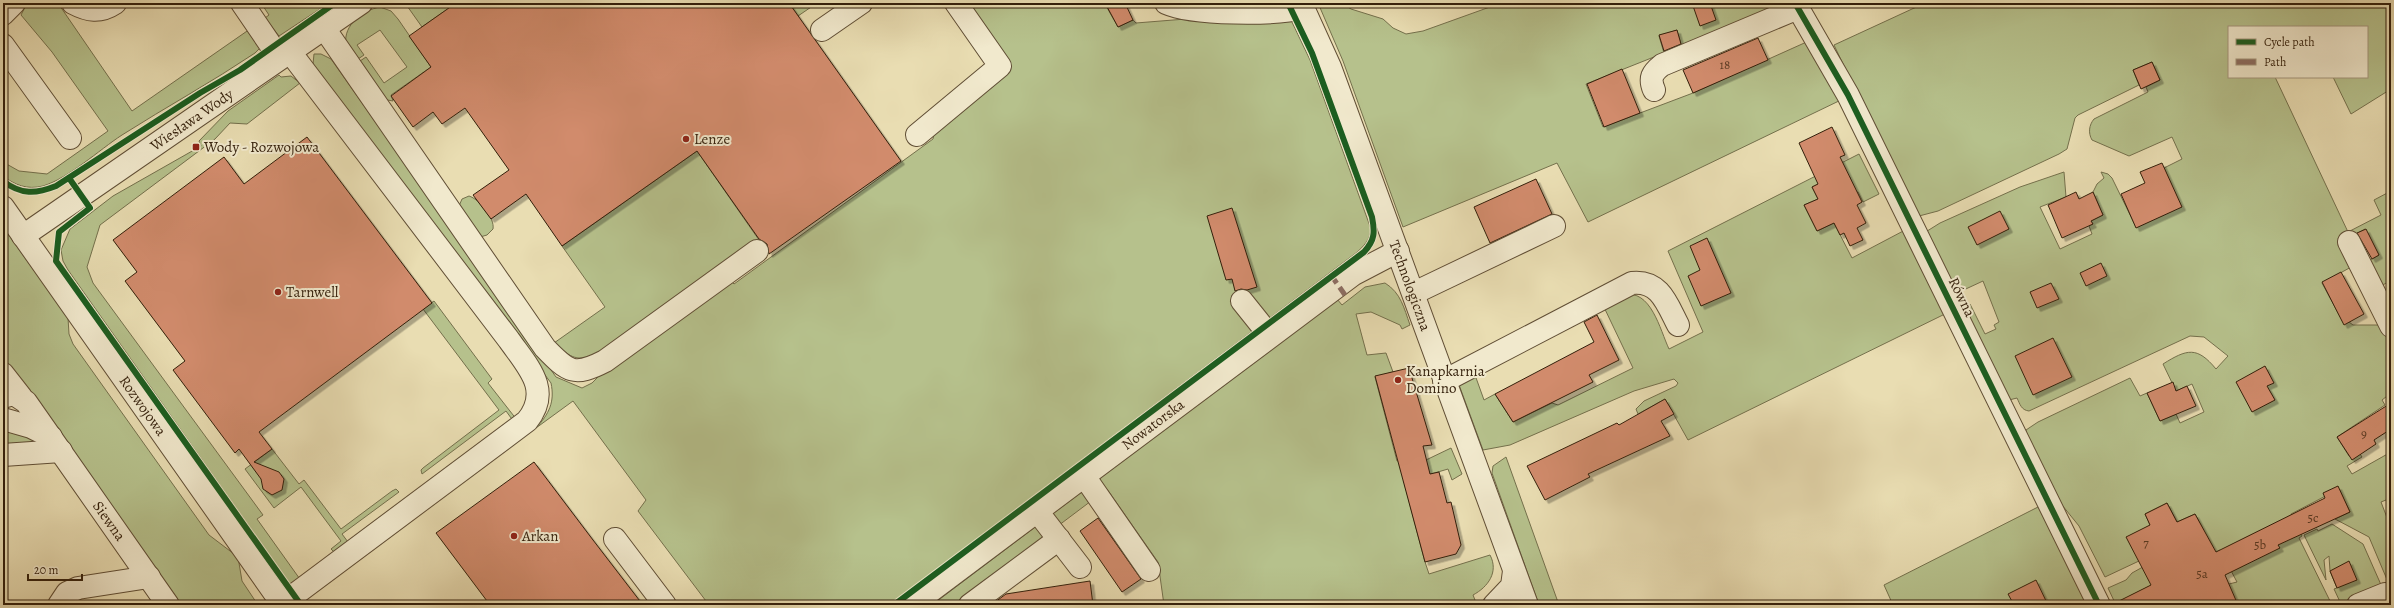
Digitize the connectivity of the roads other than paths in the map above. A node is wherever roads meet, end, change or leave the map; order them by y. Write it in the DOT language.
graph roads {
  1 [pos="14,3"];
  2 [pos="73,3"];
  3 [pos="115,3"];
  4 [pos="242,3"];
  5 [pos="360,3"];
  6 [pos="861,3"];
  7 [pos="956,3"];
  8 [pos="1166,3"];
  9 [pos="1302,5"];
  10 [pos="1796,6"];
  11 [pos="3,14"];
  12 [pos="324,28"];
  13 [pos="822,30"];
  14 [pos="3,45"];
  15 [pos="281,50"];
  16 [pos="1654,90"];
  17 [pos="917,135"];
  18 [pos="70,138"];
  19 [pos="3,207"];
  20 [pos="1554,226"];
  21 [pos="23,236"];
  22 [pos="2349,242"];
  23 [pos="757,251"];
  24 [pos="1398,251"];
  25 [pos="1414,293"];
  26 [pos="1242,301"];
  27 [pos="1678,325"];
  28 [pos="2391,326"];
  29 [pos="1270,336"];
  30 [pos="3,374"];
  31 [pos="1444,381"];
  32 [pos="12,397"];
  33 [pos="3,419"];
  34 [pos="56,444"];
  35 [pos="3,455"];
  36 [pos="1084,476"];
  37 [pos="1037,511"];
  38 [pos="615,539"];
  39 [pos="1059,539"];
  40 [pos="1080,567"];
  41 [pos="1149,570"];
  42 [pos="1514,571"];
  43 [pos="149,577"];
  44 [pos="2385,594"];
  45 [pos="283,604"];
  46 [pos="59,605"];
  47 [pos="168,605"];
  48 [pos="665,605"];
  49 [pos="912,605"];
  50 [pos="970,605"];
  51 [pos="1494,605"];
  52 [pos="1527,605"];
  53 [pos="2099,605"];
  54 [pos="2358,605"];
  1 -- 11 [label="street"];
  2 -- 3 [label="street"];
  4 -- 15 [label="street"];
  5 -- 12 [label="street, Wiesława Wody"];
  6 -- 13 [label="street"];
  7 -- 17 [label="street"];
  8 -- 9 [label="street"];
  9 -- 24 [label="street, Technologiczna"];
  10 -- 16 [label="street"];
  10 -- 53 [label="street, Równa"];
  12 -- 15 [label="street, Wiesława Wody"];
  12 -- 23 [label="street"];
  14 -- 18 [label="street"];
  15 -- 21 [label="street, Wiesława Wody"];
  15 -- 45 [label="street"];
  19 -- 21 [label="street, Rozwojowa"];
  20 -- 25 [label="street"];
  21 -- 45 [label="street, Rozwojowa"];
  22 -- 28 [label="street"];
  24 -- 25 [label="street, Technologiczna"];
  24 -- 29 [label="street, Nowatorska"];
  25 -- 31 [label="street, Technologiczna"];
  26 -- 29 [label="street"];
  27 -- 31 [label="street"];
  29 -- 36 [label="street, Nowatorska"];
  30 -- 32 [label="street, Siewna"];
  31 -- 42 [label="street, Technologiczna"];
  32 -- 34 [label="street, Siewna"];
  33 -- 34 [label="street, Siewna"];
  34 -- 35 [label="street"];
  34 -- 43 [label="street, Siewna"];
  36 -- 37 [label="street, Nowatorska"];
  36 -- 41 [label="street"];
  37 -- 39 [label="street"];
  37 -- 49 [label="street, Nowatorska"];
  38 -- 48 [label="street"];
  39 -- 40 [label="street"];
  39 -- 50 [label="street"];
  42 -- 51 [label="street"];
  42 -- 52 [label="street, Technologiczna"];
  43 -- 46 [label="street"];
  43 -- 47 [label="street, Siewna"];
  44 -- 54 [label="street"];
}
